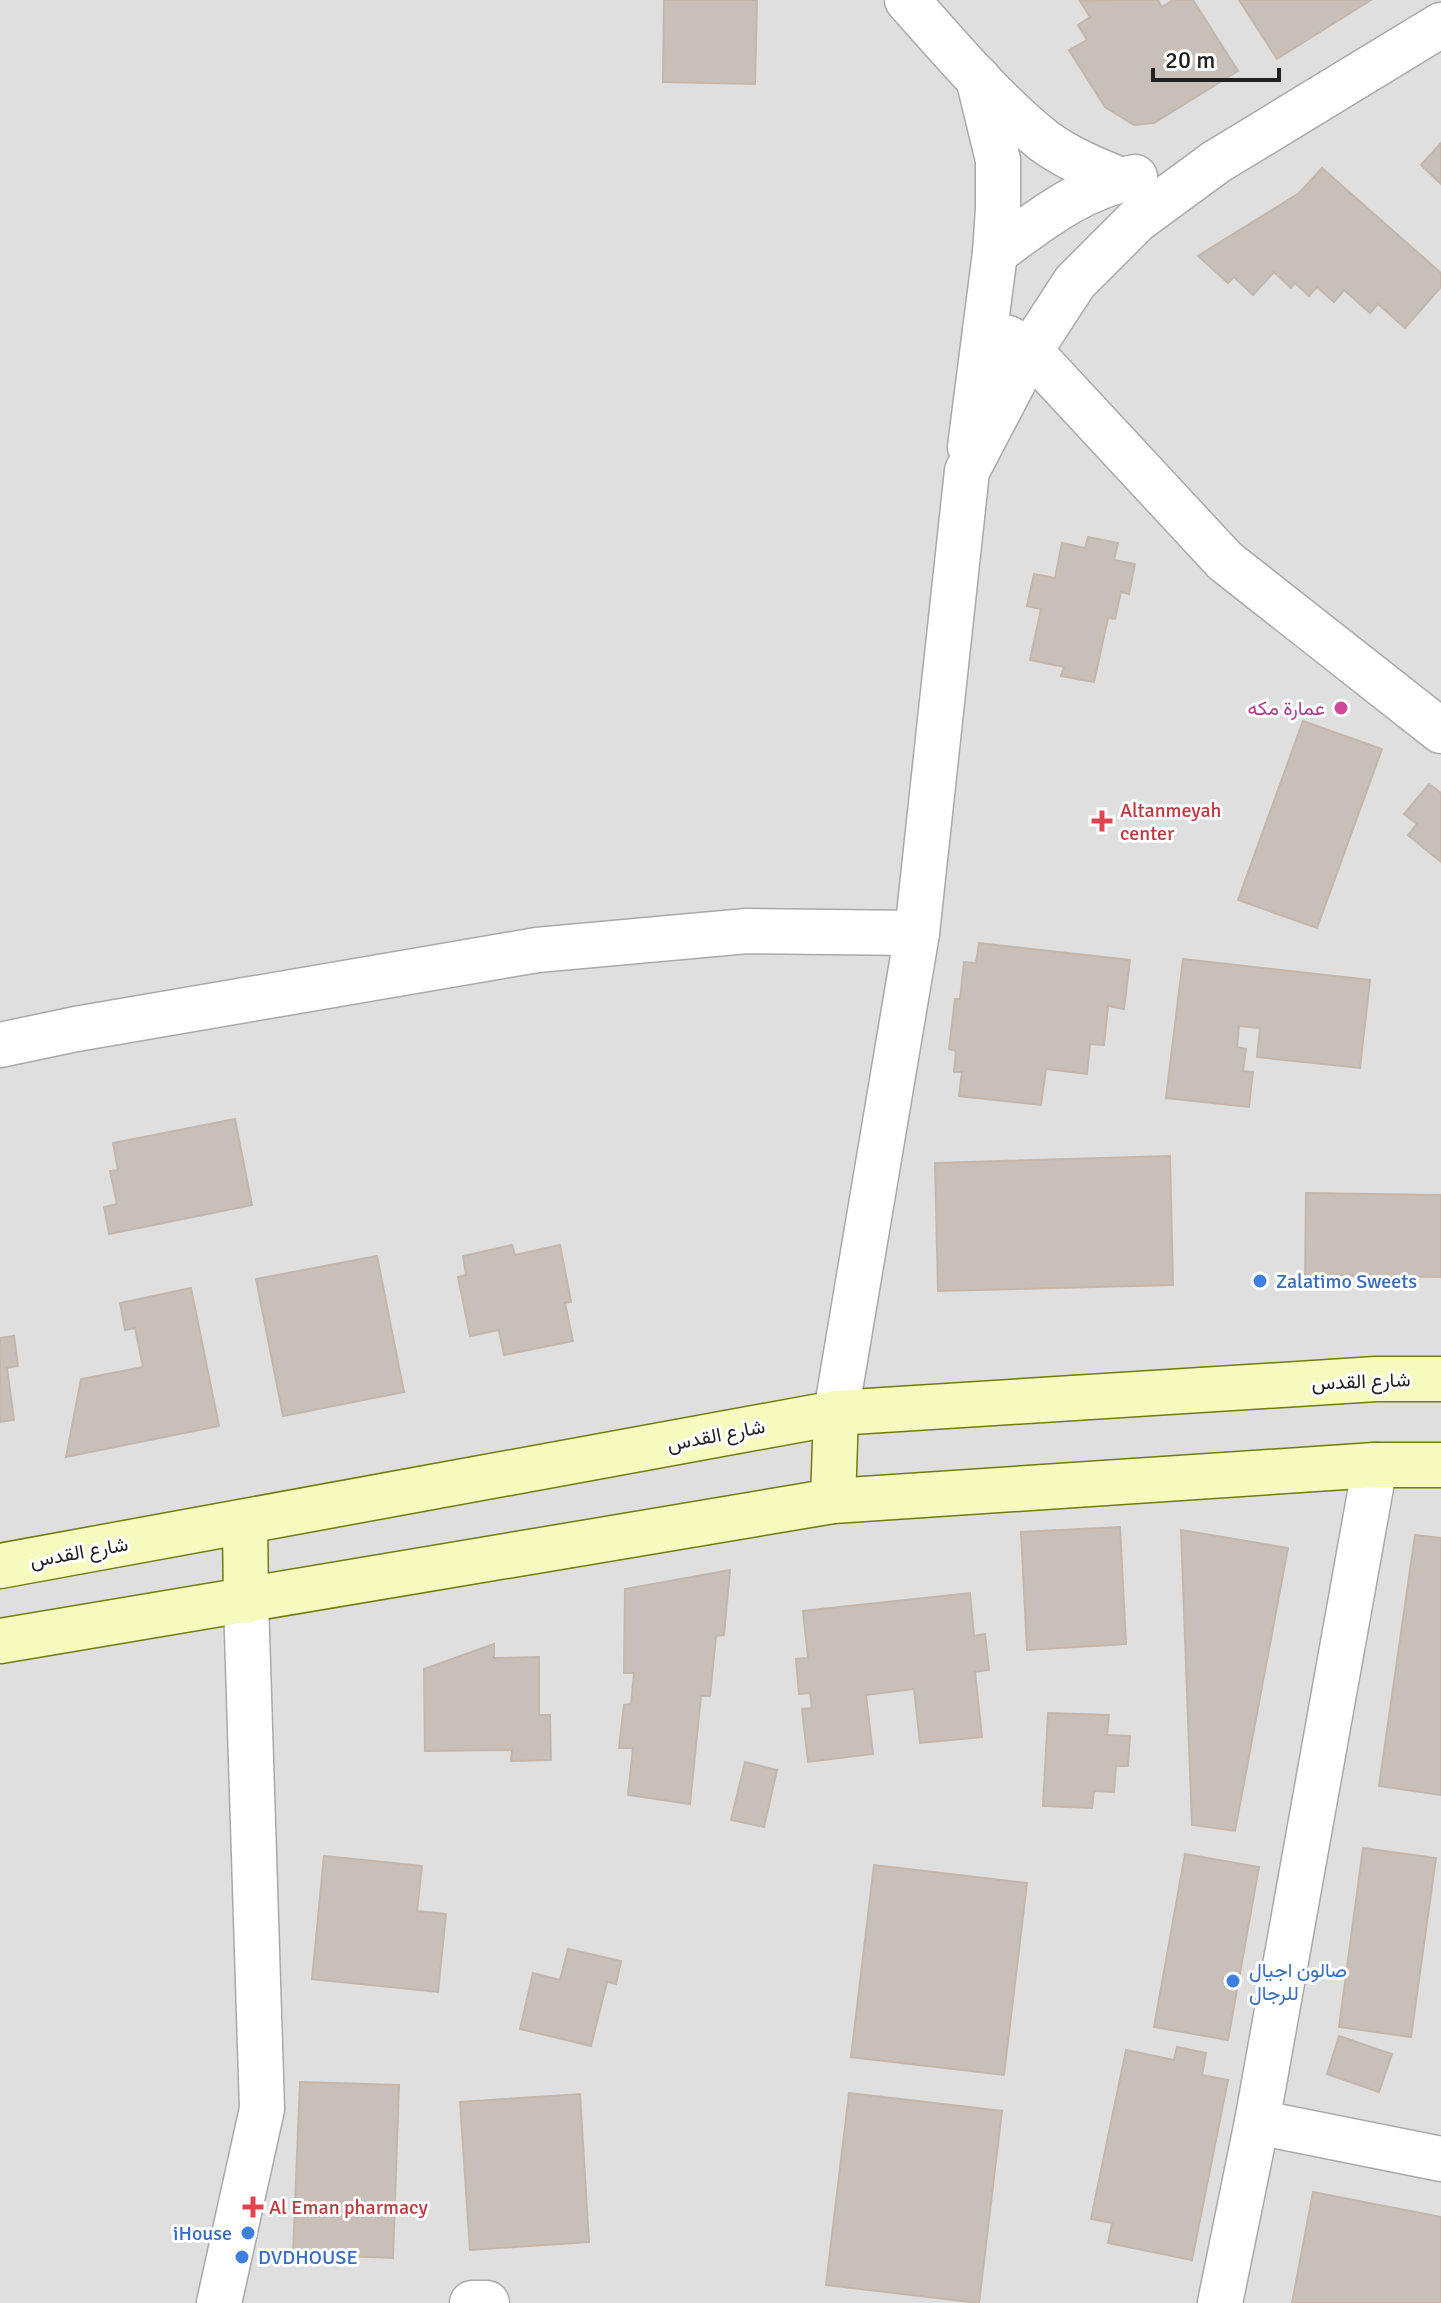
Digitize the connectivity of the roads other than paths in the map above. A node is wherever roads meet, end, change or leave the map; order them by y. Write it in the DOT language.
graph roads {
  1 [pos="907,0"];
  2 [pos="1441,25"];
  3 [pos="978,78"];
  4 [pos="1048,143"];
  5 [pos="1216,162"];
  6 [pos="1121,180"];
  7 [pos="1070,199"];
  8 [pos="995,253"];
  9 [pos="1075,282"];
  10 [pos="985,331"];
  11 [pos="1030,351"];
  12 [pos="967,471"];
  13 [pos="1441,731"];
  14 [pos="917,933"];
  15 [pos="0,1045"];
  16 [pos="1441,1379"];
  17 [pos="836,1413"];
  18 [pos="1375,1465"];
  19 [pos="1441,1465"];
  20 [pos="833,1501"];
  21 [pos="245,1523"];
  22 [pos="0,1566"];
  23 [pos="246,1601"];
  24 [pos="0,1641"];
  25 [pos="1257,2122"];
  26 [pos="1441,2159"];
  27 [pos="219,2303"];
  28 [pos="472,2303"];
  29 [pos="484,2303"];
  30 [pos="1220,2303"];
  1 -- 3 [label="street"];
  2 -- 5 [label="street"];
  3 -- 4 [label="street"];
  3 -- 8 [label="street"];
  4 -- 6 [label="street"];
  4 -- 7 [label="street"];
  5 -- 6 [label="street"];
  5 -- 9 [label="street"];
  6 -- 7 [label="street"];
  7 -- 8 [label="street"];
  7 -- 9 [label="street"];
  8 -- 10 [label="street"];
  9 -- 11 [label="street"];
  10 -- 11 [label="street"];
  10 -- 12 [label="street"];
  11 -- 12 [label="street"];
  11 -- 13 [label="street"];
  12 -- 14 [label="street"];
  14 -- 15 [label="street"];
  14 -- 17 [label="street"];
  16 -- 17 [label="main road, شارع القدس"];
  17 -- 20 [label="main road"];
  17 -- 21 [label="main road, شارع القدس"];
  18 -- 19 [label="main road"];
  18 -- 20 [label="main road"];
  18 -- 25 [label="street"];
  20 -- 23 [label="main road"];
  21 -- 22 [label="main road, شارع القدس"];
  21 -- 23 [label="main road"];
  23 -- 24 [label="main road"];
  23 -- 27 [label="street"];
  25 -- 26 [label="street"];
  25 -- 30 [label="street"];
  28 -- 29 [label="street"];
}
